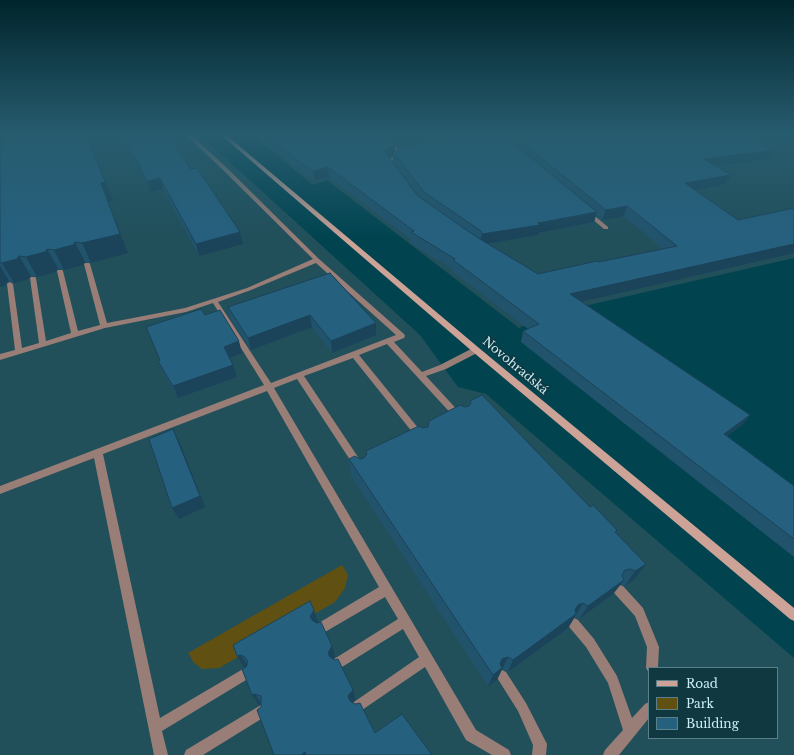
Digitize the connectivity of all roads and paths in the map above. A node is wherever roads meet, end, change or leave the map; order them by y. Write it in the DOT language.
graph roads {
  1 [pos="225,169"];
  2 [pos="263,169"];
  3 [pos="395,169"];
  4 [pos="398,173"];
  5 [pos="582,209"];
  6 [pos="606,228"];
  7 [pos="317,260"];
  8 [pos="87,264"];
  9 [pos="60,271"];
  10 [pos="33,278"];
  11 [pos="10,284"];
  12 [pos="214,300"];
  13 [pos="104,326"];
  14 [pos="75,334"];
  15 [pos="390,341"];
  16 [pos="44,344"];
  17 [pos="476,350"];
  18 [pos="19,351"];
  19 [pos="354,354"];
  20 [pos="0,357"];
  21 [pos="420,375"];
  22 [pos="299,376"];
  23 [pos="269,387"];
  24 [pos="463,420"];
  25 [pos="423,440"];
  26 [pos="98,453"];
  27 [pos="362,470"];
  28 [pos="0,490"];
  29 [pos="387,589"];
  30 [pos="619,590"];
  31 [pos="794,615"];
  32 [pos="405,621"];
  33 [pos="574,624"];
  34 [pos="321,628"];
  35 [pos="427,659"];
  36 [pos="338,663"];
  37 [pos="652,667"];
  38 [pos="247,673"];
  39 [pos="502,676"];
  40 [pos="358,706"];
  41 [pos="648,709"];
  42 [pos="261,711"];
  43 [pos="155,728"];
  44 [pos="630,732"];
  45 [pos="161,755"];
  46 [pos="191,755"];
  47 [pos="504,755"];
  48 [pos="539,755"];
  49 [pos="610,755"];
  1 -- 7 [label="lane"];
  2 -- 17 [label="main road, Novohradská"];
  3 -- 4 [label="lane"];
  5 -- 6 [label="lane"];
  7 -- 12 [label="lane"];
  7 -- 15 [label="lane"];
  8 -- 13 [label="lane"];
  9 -- 14 [label="lane"];
  10 -- 16 [label="lane"];
  11 -- 18 [label="lane"];
  12 -- 13 [label="lane"];
  12 -- 23 [label="lane"];
  13 -- 14 [label="lane"];
  14 -- 16 [label="lane"];
  15 -- 19 [label="lane"];
  15 -- 21 [label="lane"];
  16 -- 18 [label="lane"];
  17 -- 21 [label="lane"];
  17 -- 31 [label="main road, Novohradská"];
  18 -- 20 [label="lane"];
  19 -- 22 [label="lane"];
  19 -- 25 [label="lane"];
  21 -- 24 [label="lane"];
  22 -- 23 [label="lane"];
  22 -- 27 [label="lane"];
  23 -- 26 [label="lane"];
  23 -- 29 [label="lane"];
  26 -- 28 [label="lane"];
  26 -- 43 [label="lane"];
  29 -- 32 [label="lane"];
  29 -- 34 [label="lane"];
  30 -- 37 [label="lane"];
  32 -- 35 [label="lane"];
  32 -- 36 [label="lane"];
  33 -- 44 [label="lane"];
  35 -- 40 [label="lane"];
  35 -- 47 [label="lane"];
  38 -- 43 [label="lane"];
  39 -- 48 [label="lane"];
  41 -- 44 [label="lane"];
  42 -- 46 [label="lane"];
  43 -- 45 [label="lane"];
  44 -- 49 [label="lane"];
}
